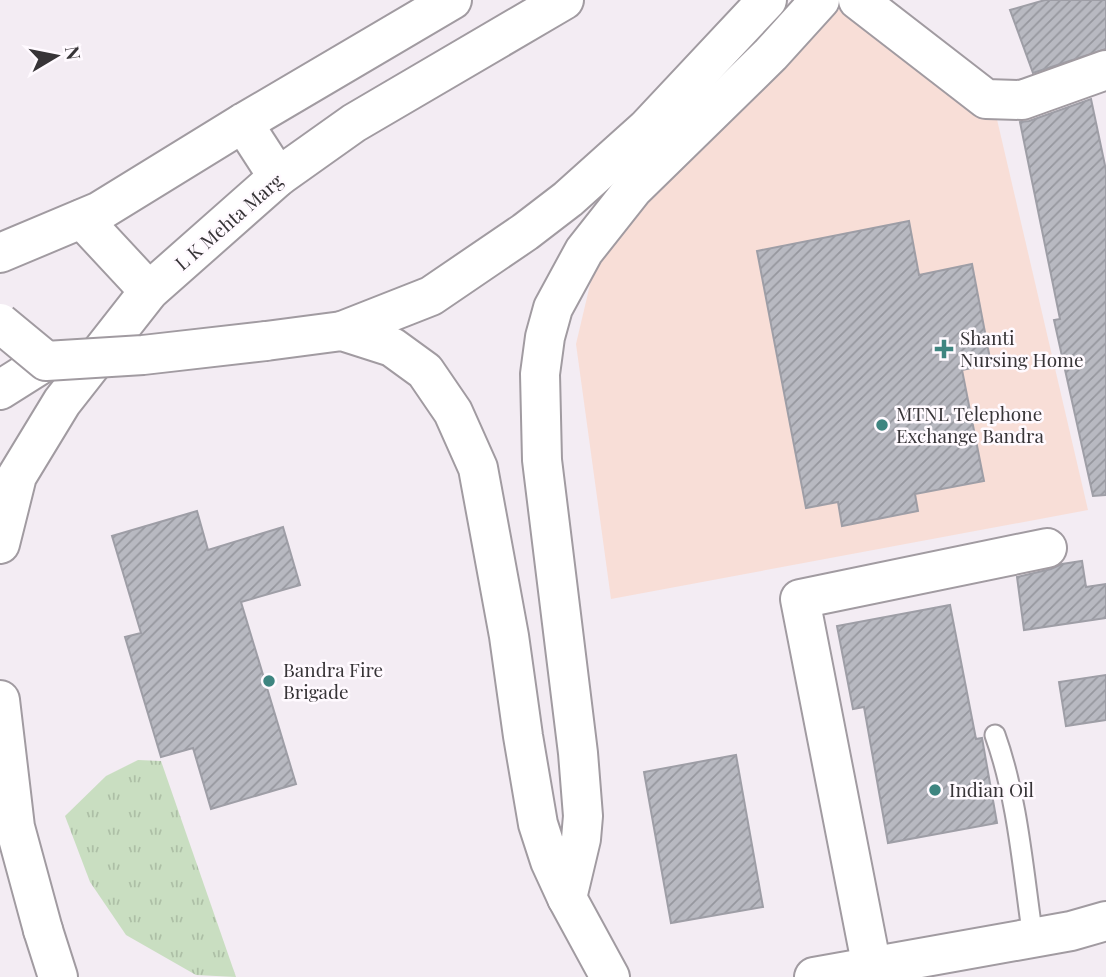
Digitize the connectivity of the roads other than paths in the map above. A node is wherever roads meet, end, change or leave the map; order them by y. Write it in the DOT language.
graph roads {
  1 [pos="452,0"];
  2 [pos="564,0"];
  3 [pos="767,0"];
  4 [pos="820,0"];
  5 [pos="858,0"];
  6 [pos="1104,79"];
  7 [pos="243,123"];
  8 [pos="278,177"];
  9 [pos="82,219"];
  10 [pos="0,253"];
  11 [pos="149,291"];
  12 [pos="0,323"];
  13 [pos="342,331"];
  14 [pos="46,361"];
  15 [pos="0,390"];
  16 [pos="0,544"];
  17 [pos="1047,548"];
  18 [pos="0,700"];
  19 [pos="995,735"];
  20 [pos="566,898"];
  21 [pos="1106,921"];
  22 [pos="43,930"];
  23 [pos="1033,937"];
  24 [pos="872,968"];
  25 [pos="58,977"];
  26 [pos="71,977"];
  27 [pos="610,977"];
  28 [pos="814,977"];
  1 -- 7 [label="main road"];
  2 -- 8 [label="main road, L K Mehta Marg"];
  3 -- 13 [label="main road"];
  4 -- 20 [label="main road"];
  5 -- 6 [label="main road"];
  7 -- 8 [label="main road"];
  7 -- 9 [label="main road"];
  8 -- 11 [label="main road, L K Mehta Marg"];
  9 -- 10 [label="main road"];
  9 -- 11 [label="main road"];
  11 -- 16 [label="main road, L K Mehta Marg"];
  12 -- 14 [label="main road, bridge"];
  13 -- 14 [label="main road, bridge"];
  13 -- 20 [label="main road"];
  14 -- 15 [label="main road"];
  17 -- 24 [label="main road"];
  18 -- 22 [label="main road"];
  19 -- 23 [label="lane"];
  20 -- 27 [label="main road"];
  21 -- 23 [label="main road"];
  22 -- 25 [label="main road"];
  22 -- 26 [label="main road"];
  23 -- 24 [label="main road"];
  24 -- 28 [label="main road"];
}
